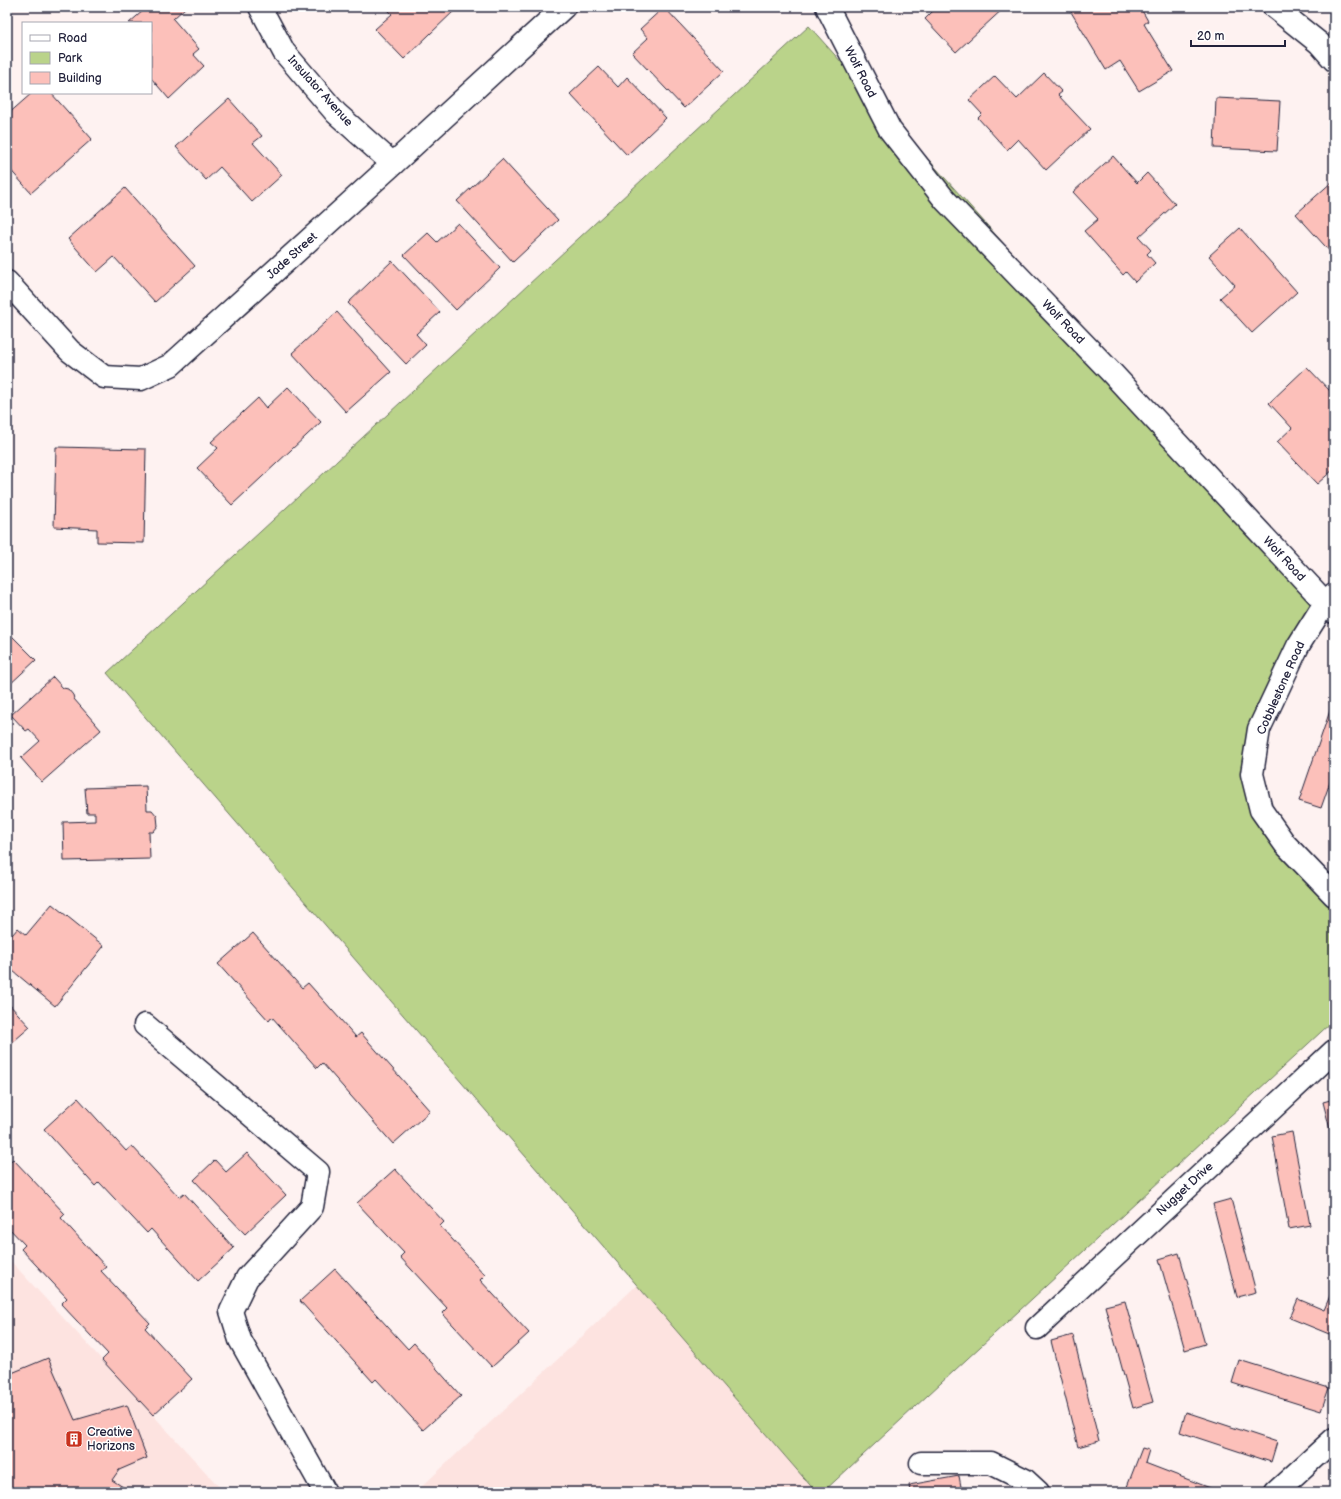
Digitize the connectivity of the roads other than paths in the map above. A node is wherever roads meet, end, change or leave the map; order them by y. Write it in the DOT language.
graph roads {
  1 [pos="260,7"];
  2 [pos="564,7"];
  3 [pos="826,7"];
  4 [pos="1274,7"];
  5 [pos="1334,60"];
  6 [pos="393,164"];
  7 [pos="7,282"];
  8 [pos="1331,603"];
  9 [pos="1334,895"];
  10 [pos="145,1025"];
  11 [pos="1334,1051"];
  12 [pos="1037,1328"];
  13 [pos="1334,1440"];
  14 [pos="921,1463"];
  15 [pos="325,1492"];
  16 [pos="1038,1492"];
  17 [pos="1276,1492"];
  1 -- 6 [label="street, Insulator Avenue"];
  2 -- 6 [label="street, Jade Street"];
  3 -- 8 [label="street, Wolf Road"];
  4 -- 5 [label="street"];
  6 -- 7 [label="street, Jade Street"];
  8 -- 9 [label="street, Cobblestone Road"];
  10 -- 15 [label="street"];
  11 -- 12 [label="street, Nugget Drive"];
  13 -- 17 [label="street"];
  14 -- 16 [label="street"];
}
